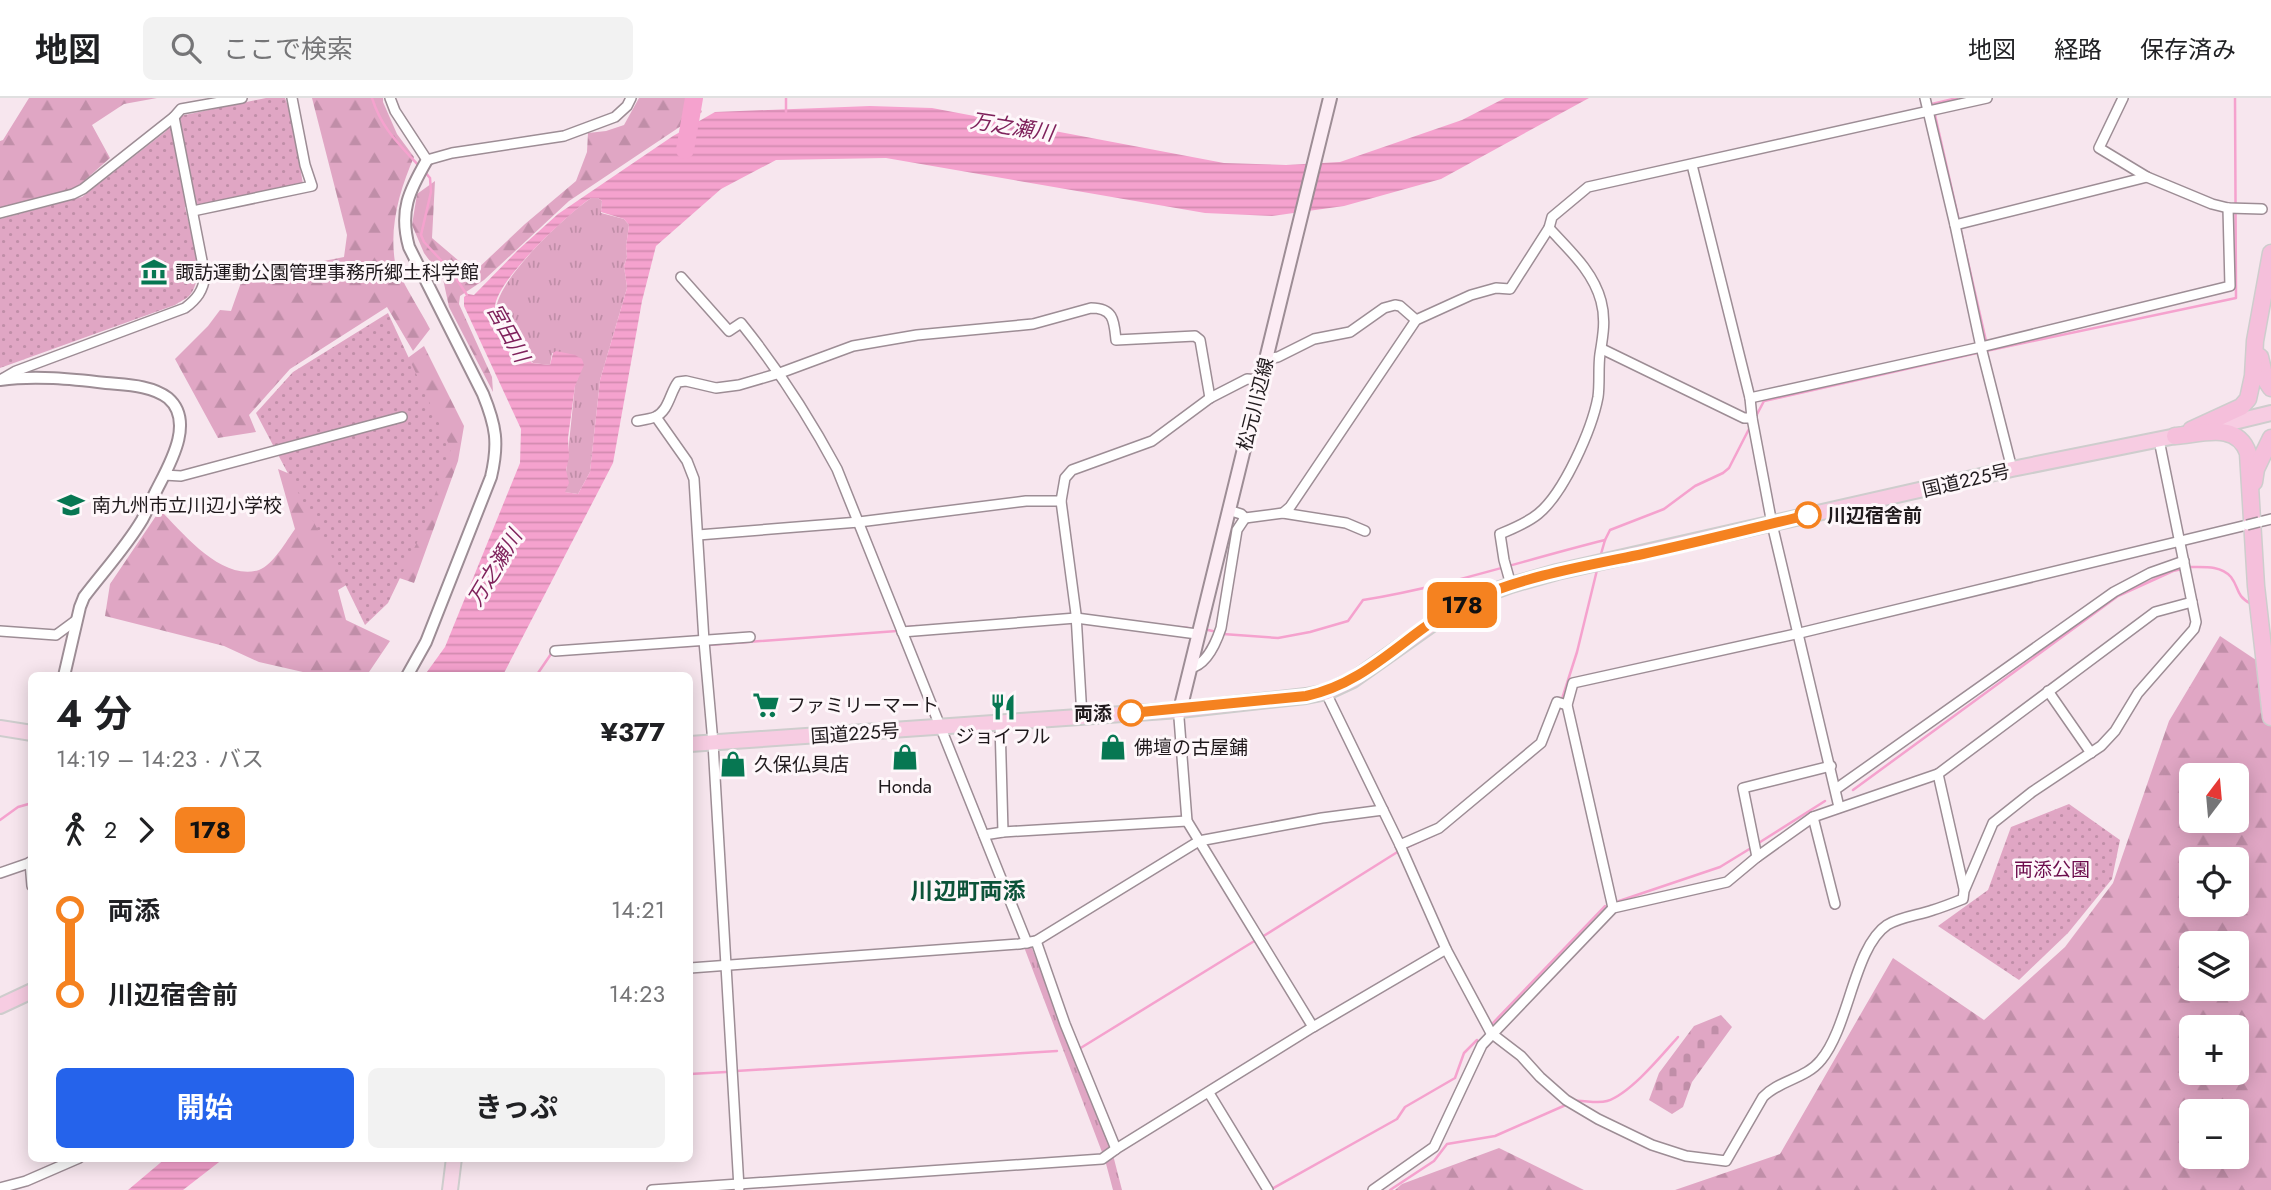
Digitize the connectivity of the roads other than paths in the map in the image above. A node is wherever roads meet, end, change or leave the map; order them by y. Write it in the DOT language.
graph roads {
  1 [pos="242,98"];
  2 [pos="292,98"];
  3 [pos="390,98"];
  4 [pos="631,98"];
  5 [pos="1331,98"];
  6 [pos="1925,98"];
  7 [pos="1987,98"];
  8 [pos="2123,98"];
  9 [pos="1929,112"];
  10 [pos="174,117"];
  11 [pos="426,162"];
  12 [pos="1692,165"];
  13 [pos="2147,177"];
  14 [pos="2228,208"];
  15 [pos="2262,209"];
  16 [pos="193,211"];
  17 [pos="0,213"];
  18 [pos="1958,225"];
  19 [pos="1549,228"];
  20 [pos="2271,253"];
  21 [pos="681,277"];
  22 [pos="2260,316"];
  23 [pos="1416,320"];
  24 [pos="1981,347"];
  25 [pos="1602,349"];
  26 [pos="1266,359"];
  27 [pos="780,373"];
  28 [pos="0,380"];
  29 [pos="1261,380"];
  30 [pos="2271,387"];
  31 [pos="1210,398"];
  32 [pos="1750,398"];
  33 [pos="2271,413"];
  34 [pos="402,417"];
  35 [pos="656,418"];
  36 [pos="637,421"];
  37 [pos="1753,422"];
  38 [pos="2167,438"];
  39 [pos="2271,438"];
  40 [pos="2012,469"];
  41 [pos="164,475"];
  42 [pos="1061,501"];
  43 [pos="2251,505"];
  44 [pos="1228,510"];
  45 [pos="1283,513"];
  46 [pos="1245,518"];
  47 [pos="2271,519"];
  48 [pos="859,522"];
  49 [pos="1772,524"];
  50 [pos="1364,531"];
  51 [pos="698,535"];
  52 [pos="2179,541"];
  53 [pos="2185,566"];
  54 [pos="1511,585"];
  55 [pos="2192,602"];
  56 [pos="1076,616"];
  57 [pos="75,621"];
  58 [pos="0,631"];
  59 [pos="902,632"];
  60 [pos="1800,633"];
  61 [pos="1197,634"];
  62 [pos="750,638"];
  63 [pos="704,644"];
  64 [pos="555,651"];
  65 [pos="1189,668"];
  66 [pos="65,672"];
  67 [pos="409,672"];
  68 [pos="2048,691"];
  69 [pos="1327,692"];
  70 [pos="1563,704"];
  71 [pos="1180,710"];
  72 [pos="1082,717"];
  73 [pos="2271,718"];
  74 [pos="1000,723"];
  75 [pos="940,727"];
  76 [pos="0,728"];
  77 [pos="28,732"];
  78 [pos="713,743"];
  79 [pos="693,744"];
  80 [pos="2091,752"];
  81 [pos="1831,766"];
  82 [pos="1938,774"];
  83 [pos="1836,789"];
  84 [pos="1839,807"];
  85 [pos="1383,810"];
  86 [pos="1812,817"];
  87 [pos="1187,821"];
  88 [pos="1003,832"];
  89 [pos="984,835"];
  90 [pos="1199,841"];
  91 [pos="1402,848"];
  92 [pos="1755,850"];
  93 [pos="28,863"];
  94 [pos="0,873"];
  95 [pos="1964,891"];
  96 [pos="1835,904"];
  97 [pos="1612,908"];
  98 [pos="1032,942"];
  99 [pos="1446,949"];
  100 [pos="725,966"];
  101 [pos="693,968"];
  102 [pos="28,993"];
  103 [pos="0,1006"];
  104 [pos="1314,1027"];
  105 [pos="1491,1033"];
  106 [pos="1209,1093"];
  107 [pos="1116,1149"];
  108 [pos="70,1162"];
  109 [pos="454,1162"];
  110 [pos="739,1187"];
  111 [pos="0,1188"];
  112 [pos="1267,1189"];
  113 [pos="450,1190"];
  114 [pos="652,1190"];
  115 [pos="1373,1190"];
  1 -- 10 [label="street"];
  2 -- 16 [label="street"];
  3 -- 11 [label="street"];
  4 -- 11 [label="street"];
  5 -- 26 [label="main road, 松元川辺線"];
  6 -- 9 [label="street"];
  7 -- 9 [label="street"];
  8 -- 13 [label="street"];
  9 -- 12 [label="street"];
  9 -- 18 [label="street"];
  10 -- 16 [label="street"];
  10 -- 17 [label="street"];
  11 -- 67 [label="street"];
  12 -- 19 [label="street"];
  12 -- 32 [label="street"];
  13 -- 14 [label="street"];
  13 -- 18 [label="street"];
  14 -- 15 [label="street"];
  14 -- 24 [label="street"];
  16 -- 28 [label="street"];
  18 -- 24 [label="street"];
  19 -- 23 [label="street"];
  19 -- 25 [label="street"];
  20 -- 22 [label="highway"];
  21 -- 27 [label="street"];
  22 -- 30 [label="highway"];
  22 -- 38 [label="highway"];
  23 -- 26 [label="street"];
  23 -- 45 [label="street"];
  24 -- 32 [label="street"];
  24 -- 40 [label="street"];
  25 -- 37 [label="street"];
  25 -- 54 [label="street"];
  26 -- 29 [label="main road, 松元川辺線"];
  27 -- 31 [label="street"];
  27 -- 35 [label="street"];
  27 -- 48 [label="street"];
  28 -- 41 [label="street"];
  29 -- 31 [label="street"];
  29 -- 44 [label="main road, 松元川辺線"];
  31 -- 42 [label="street"];
  32 -- 37 [label="street"];
  33 -- 38 [label="highway, 国道225号"];
  34 -- 41 [label="street"];
  35 -- 36 [label="street"];
  35 -- 51 [label="street"];
  37 -- 49 [label="street"];
  38 -- 40 [label="highway, 国道225号"];
  38 -- 43 [label="highway"];
  38 -- 52 [label="street"];
  39 -- 43 [label="highway"];
  40 -- 49 [label="highway, 国道225号"];
  41 -- 57 [label="street"];
  42 -- 48 [label="street"];
  42 -- 56 [label="street"];
  43 -- 73 [label="highway"];
  44 -- 46 [label="street"];
  44 -- 61 [label="main road, 松元川辺線"];
  45 -- 46 [label="street"];
  45 -- 50 [label="street"];
  46 -- 65 [label="street"];
  47 -- 52 [label="street, bridge"];
  48 -- 51 [label="street"];
  48 -- 59 [label="street"];
  49 -- 54 [label="highway, 国道225号"];
  49 -- 60 [label="street"];
  51 -- 63 [label="street"];
  52 -- 53 [label="street"];
  52 -- 60 [label="street"];
  53 -- 55 [label="street"];
  53 -- 83 [label="street"];
  54 -- 69 [label="highway, 国道225号"];
  55 -- 68 [label="street"];
  55 -- 80 [label="street"];
  56 -- 59 [label="street"];
  56 -- 61 [label="street"];
  56 -- 72 [label="street"];
  57 -- 58 [label="street"];
  57 -- 66 [label="street"];
  59 -- 75 [label="street"];
  60 -- 70 [label="street"];
  60 -- 81 [label="street"];
  61 -- 65 [label="main road, 松元川辺線"];
  62 -- 63 [label="street"];
  63 -- 64 [label="street"];
  63 -- 78 [label="street"];
  65 -- 71 [label="main road, 松元川辺線"];
  68 -- 80 [label="street"];
  68 -- 82 [label="street"];
  69 -- 71 [label="highway, 国道225号"];
  69 -- 85 [label="street"];
  70 -- 91 [label="street"];
  70 -- 97 [label="street"];
  71 -- 72 [label="highway, 国道225号"];
  71 -- 87 [label="street"];
  72 -- 74 [label="highway, 国道225号"];
  74 -- 75 [label="highway, 国道225号"];
  74 -- 88 [label="street"];
  75 -- 78 [label="highway, 国道225号"];
  75 -- 89 [label="street"];
  76 -- 77 [label="main road"];
  78 -- 79 [label="highway, 国道225号"];
  78 -- 100 [label="street"];
  80 -- 95 [label="street"];
  81 -- 83 [label="street"];
  81 -- 92 [label="street"];
  82 -- 84 [label="street"];
  82 -- 95 [label="street"];
  83 -- 84 [label="street"];
  84 -- 86 [label="street"];
  85 -- 90 [label="street"];
  85 -- 91 [label="street"];
  86 -- 92 [label="street"];
  86 -- 96 [label="street"];
  87 -- 88 [label="street"];
  87 -- 90 [label="street"];
  88 -- 89 [label="street"];
  89 -- 98 [label="street"];
  90 -- 98 [label="street"];
  90 -- 104 [label="street"];
  91 -- 99 [label="street"];
  92 -- 97 [label="street"];
  93 -- 94 [label="street"];
  95 -- 105 [label="street"];
  97 -- 105 [label="street"];
  98 -- 100 [label="street"];
  98 -- 107 [label="street"];
  99 -- 104 [label="street"];
  99 -- 105 [label="street"];
  100 -- 101 [label="street"];
  100 -- 110 [label="street"];
  102 -- 103 [label="highway"];
  104 -- 106 [label="street"];
  105 -- 115 [label="street"];
  106 -- 107 [label="street"];
  106 -- 112 [label="street"];
  107 -- 110 [label="street"];
  108 -- 111 [label="street"];
  109 -- 113 [label="main road"];
  110 -- 114 [label="street"];
}
